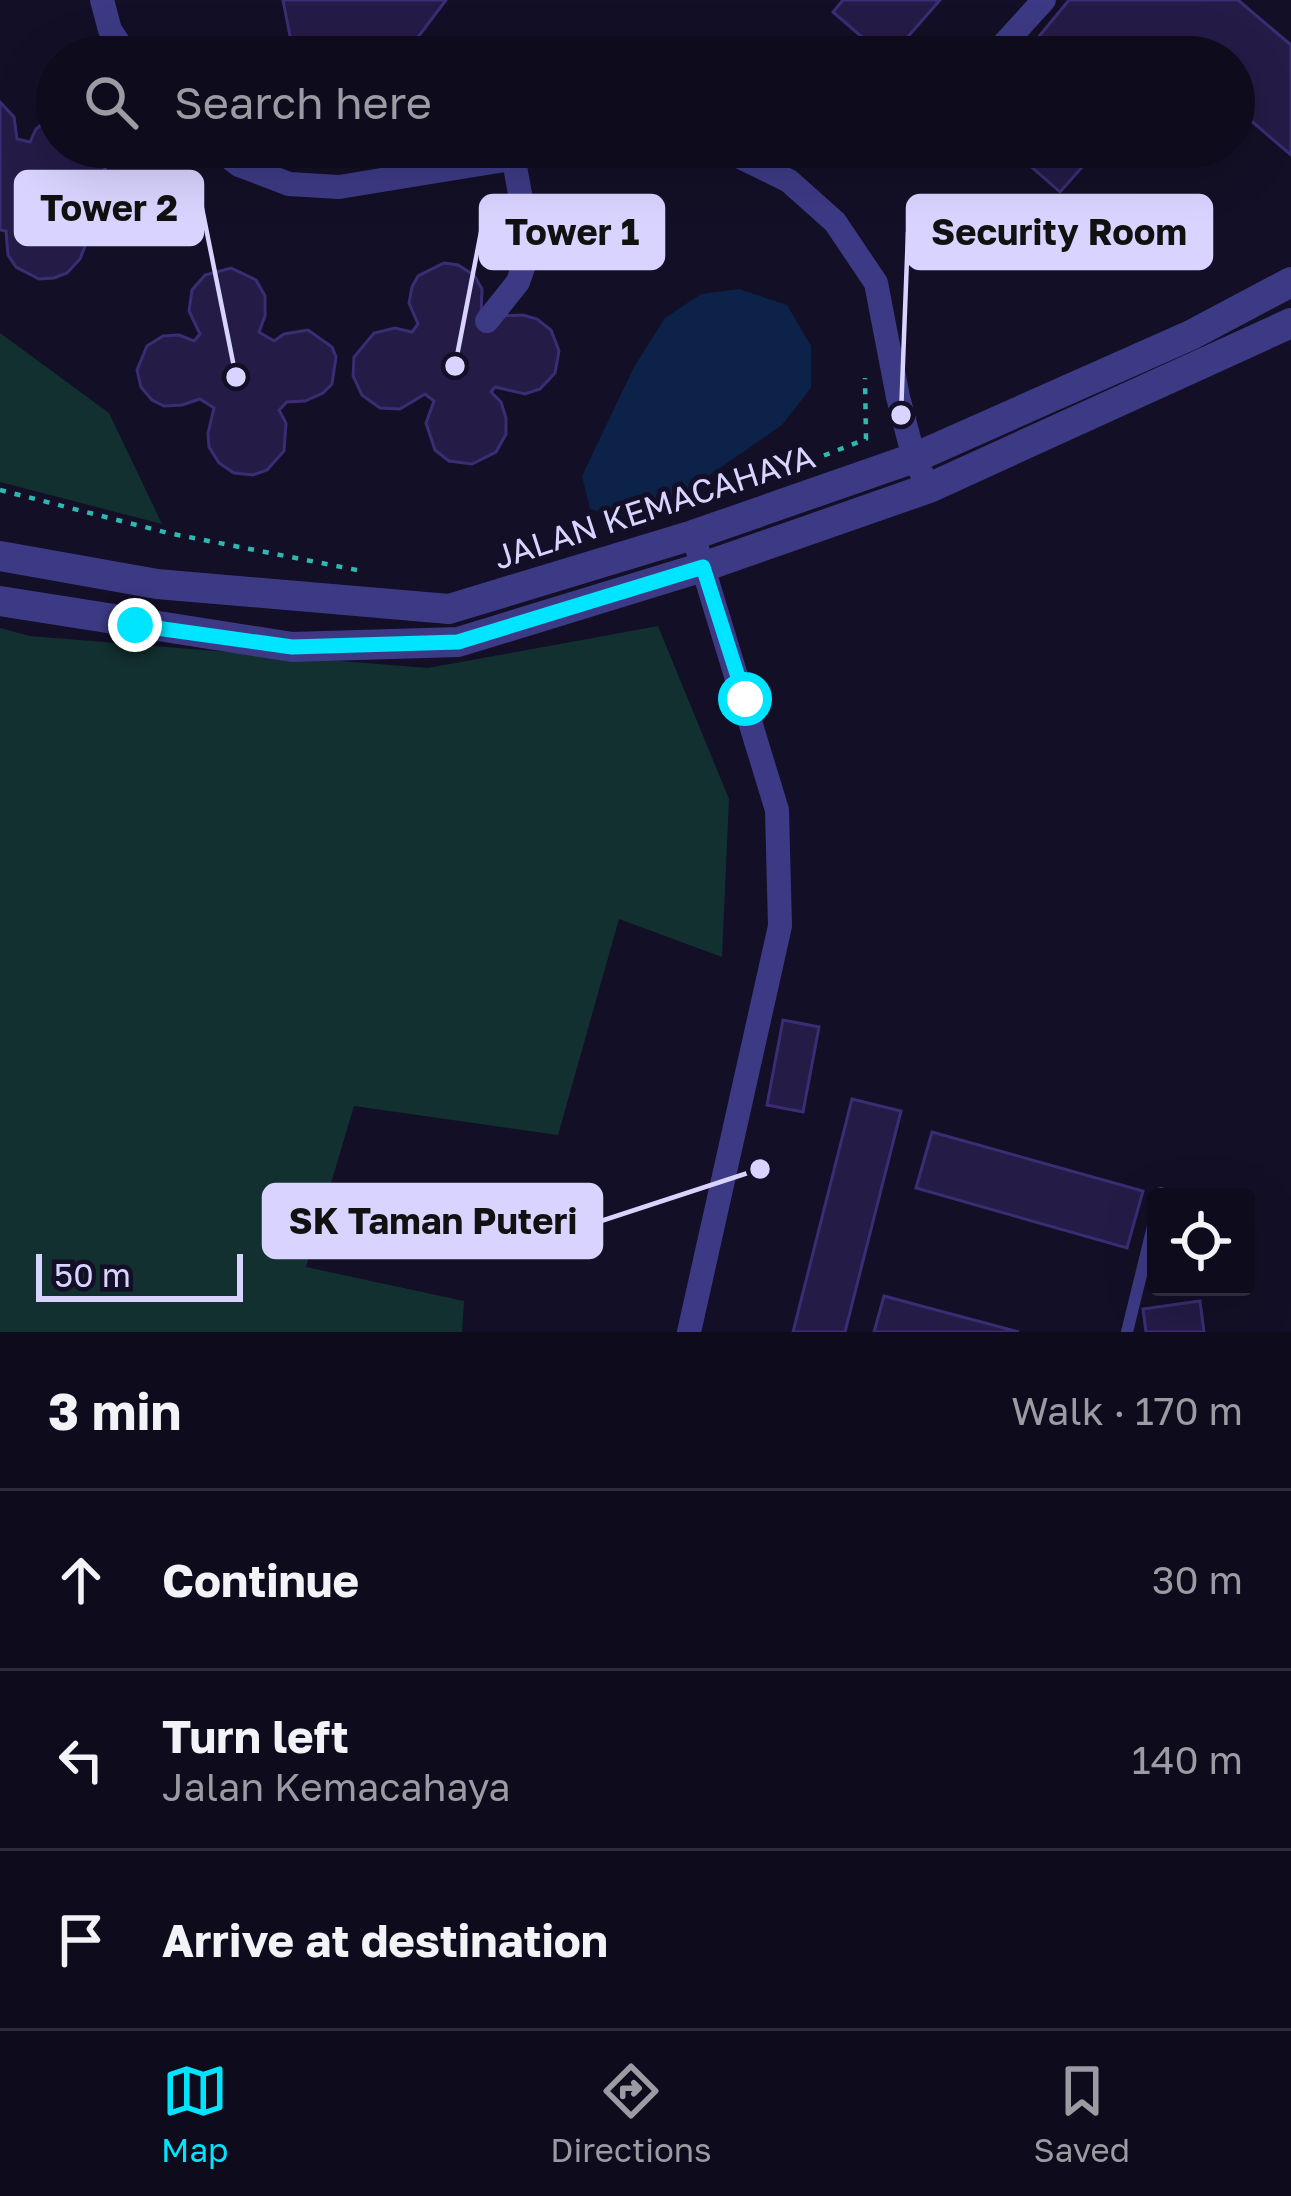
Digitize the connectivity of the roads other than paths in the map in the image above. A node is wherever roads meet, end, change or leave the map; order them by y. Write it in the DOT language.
graph roads {
  1 [pos="102,0"];
  2 [pos="1044,0"];
  3 [pos="114,36"];
  4 [pos="1011,36"];
  5 [pos="247,168"];
  6 [pos="447,168"];
  7 [pos="515,168"];
  8 [pos="761,168"];
  9 [pos="1291,281"];
  10 [pos="487,321"];
  11 [pos="1291,322"];
  12 [pos="914,458"];
  13 [pos="929,488"];
  14 [pos="693,535"];
  15 [pos="0,556"];
  16 [pos="703,567"];
  17 [pos="0,601"];
  18 [pos="1147,1251"];
  19 [pos="689,1332"];
  20 [pos="1127,1332"];
  1 -- 3 [label="street"];
  2 -- 4 [label="street"];
  5 -- 6 [label="street"];
  7 -- 10 [label="street"];
  8 -- 12 [label="street"];
  9 -- 12 [label="street, JALAN KEMACAHAYA"];
  11 -- 13 [label="street"];
  12 -- 13 [label="street"];
  12 -- 14 [label="street, JALAN KEMACAHAYA"];
  13 -- 16 [label="street"];
  14 -- 15 [label="street, JALAN KEMACAHAYA"];
  14 -- 16 [label="street"];
  16 -- 17 [label="street"];
  16 -- 19 [label="street"];
  18 -- 20 [label="lane"];
}
